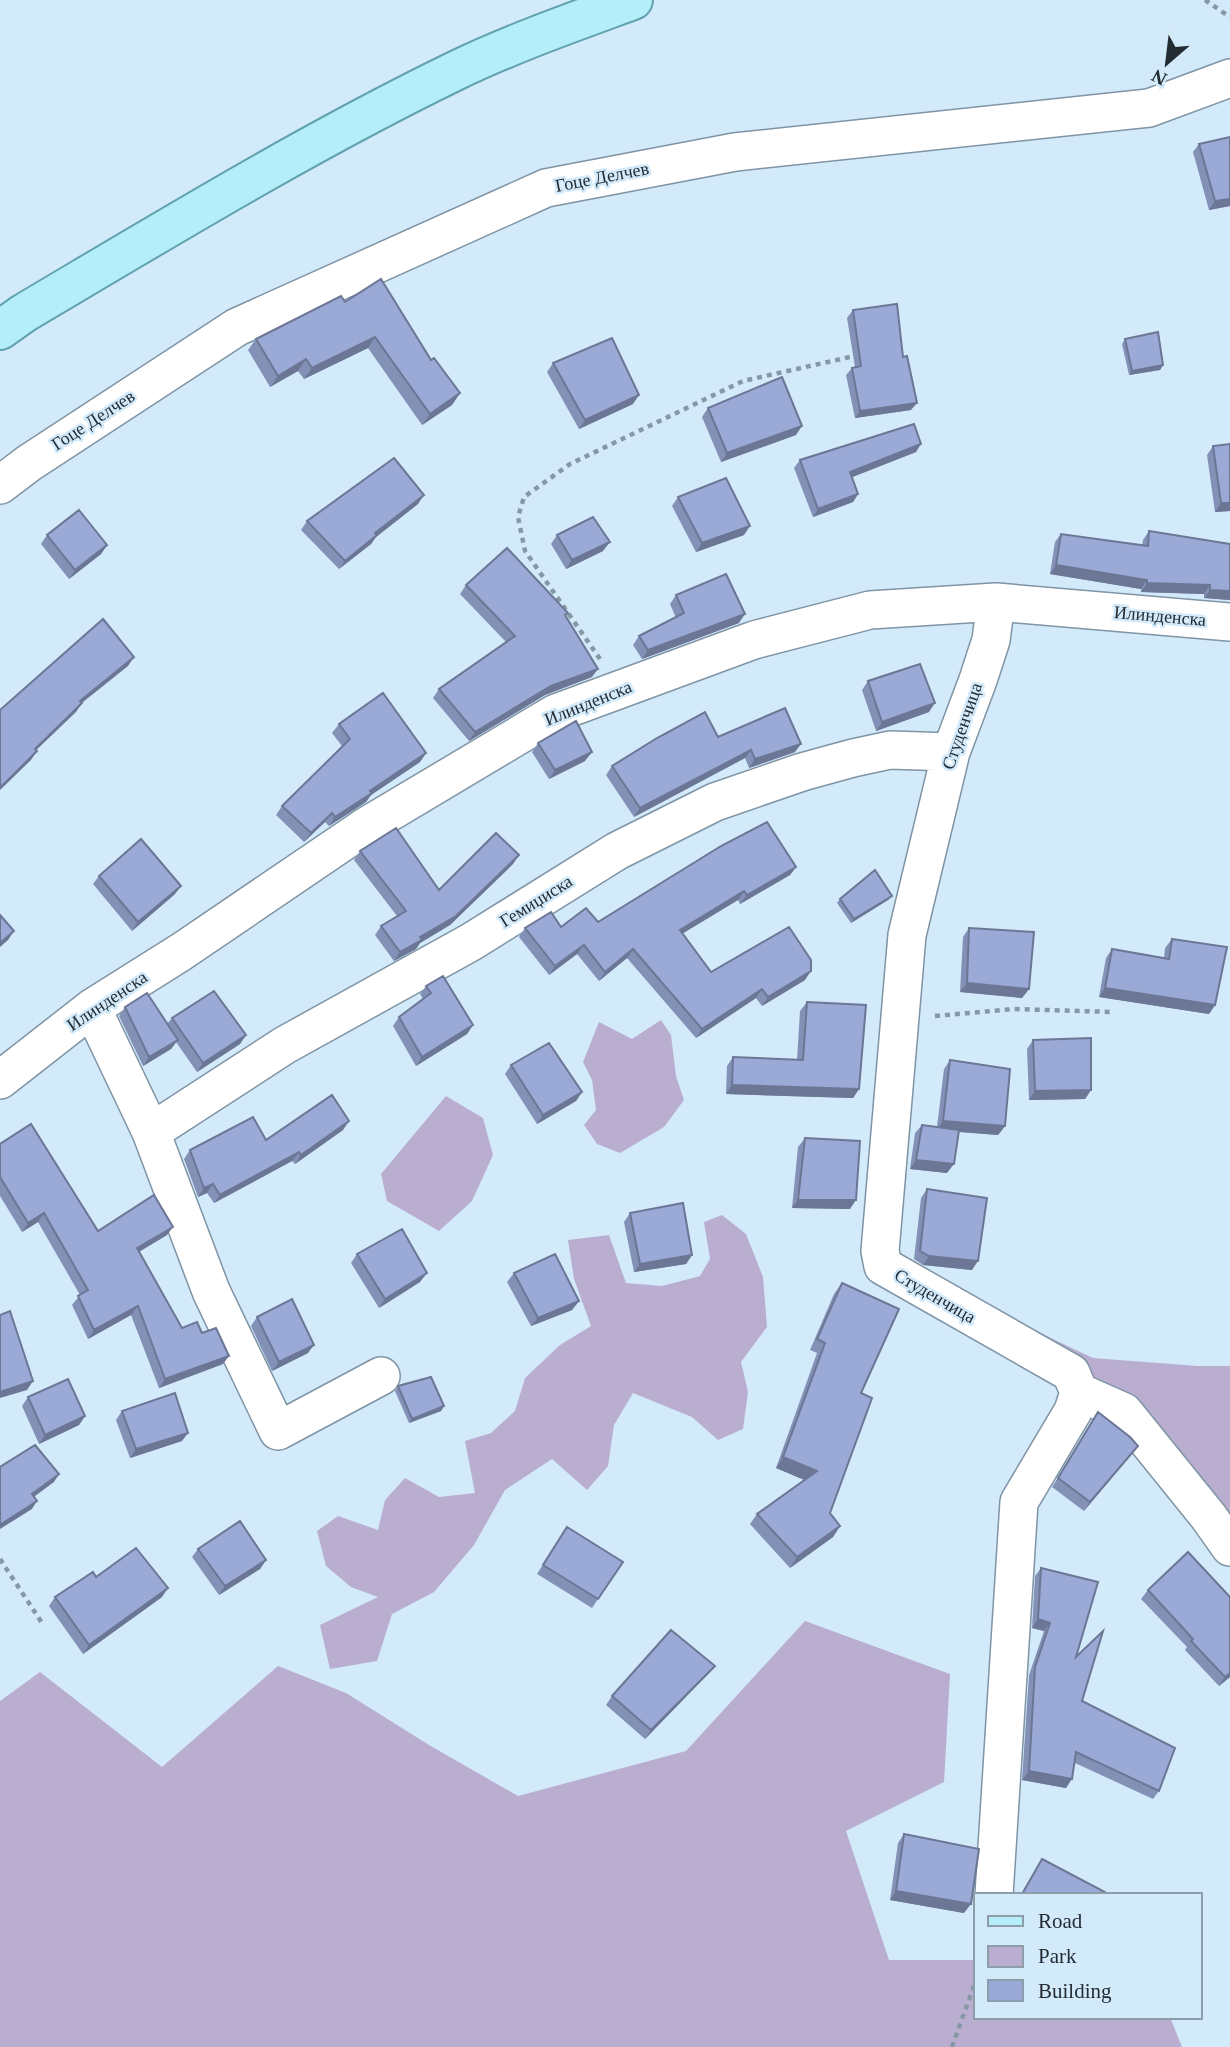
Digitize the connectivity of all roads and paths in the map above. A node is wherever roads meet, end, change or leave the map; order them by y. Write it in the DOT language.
graph roads {
  1 [pos="633,0"];
  2 [pos="1205,0"];
  3 [pos="1230,17"];
  4 [pos="1230,79"];
  5 [pos="0,330"];
  6 [pos="860,355"];
  7 [pos="0,485"];
  8 [pos="996,602"];
  9 [pos="1230,622"];
  10 [pos="621,689"];
  11 [pos="951,752"];
  12 [pos="92,1008"];
  13 [pos="1112,1012"];
  14 [pos="900,1019"];
  15 [pos="0,1080"];
  16 [pos="151,1132"];
  17 [pos="381,1376"];
  18 [pos="1079,1392"];
  19 [pos="1230,1547"];
  20 [pos="0,1559"];
  21 [pos="42,1623"];
  22 [pos="994,1893"];
  23 [pos="974,1986"];
  24 [pos="952,2047"];
  1 -- 5 [label="main road"];
  2 -- 3 [label="path"];
  4 -- 7 [label="street, Гоце Делчев"];
  6 -- 10 [label="path"];
  8 -- 9 [label="street, Илинденска"];
  8 -- 10 [label="street, Илинденска"];
  8 -- 11 [label="street, Студенчица"];
  10 -- 12 [label="street, Илинденска"];
  11 -- 14 [label="street, Студенчица"];
  11 -- 16 [label="street, Гемиџиска"];
  12 -- 15 [label="street, Илинденска"];
  12 -- 16 [label="street"];
  13 -- 14 [label="path"];
  14 -- 18 [label="street, Студенчица"];
  16 -- 17 [label="street"];
  18 -- 19 [label="street"];
  18 -- 22 [label="street"];
  20 -- 21 [label="path"];
  23 -- 24 [label="path"];
}
